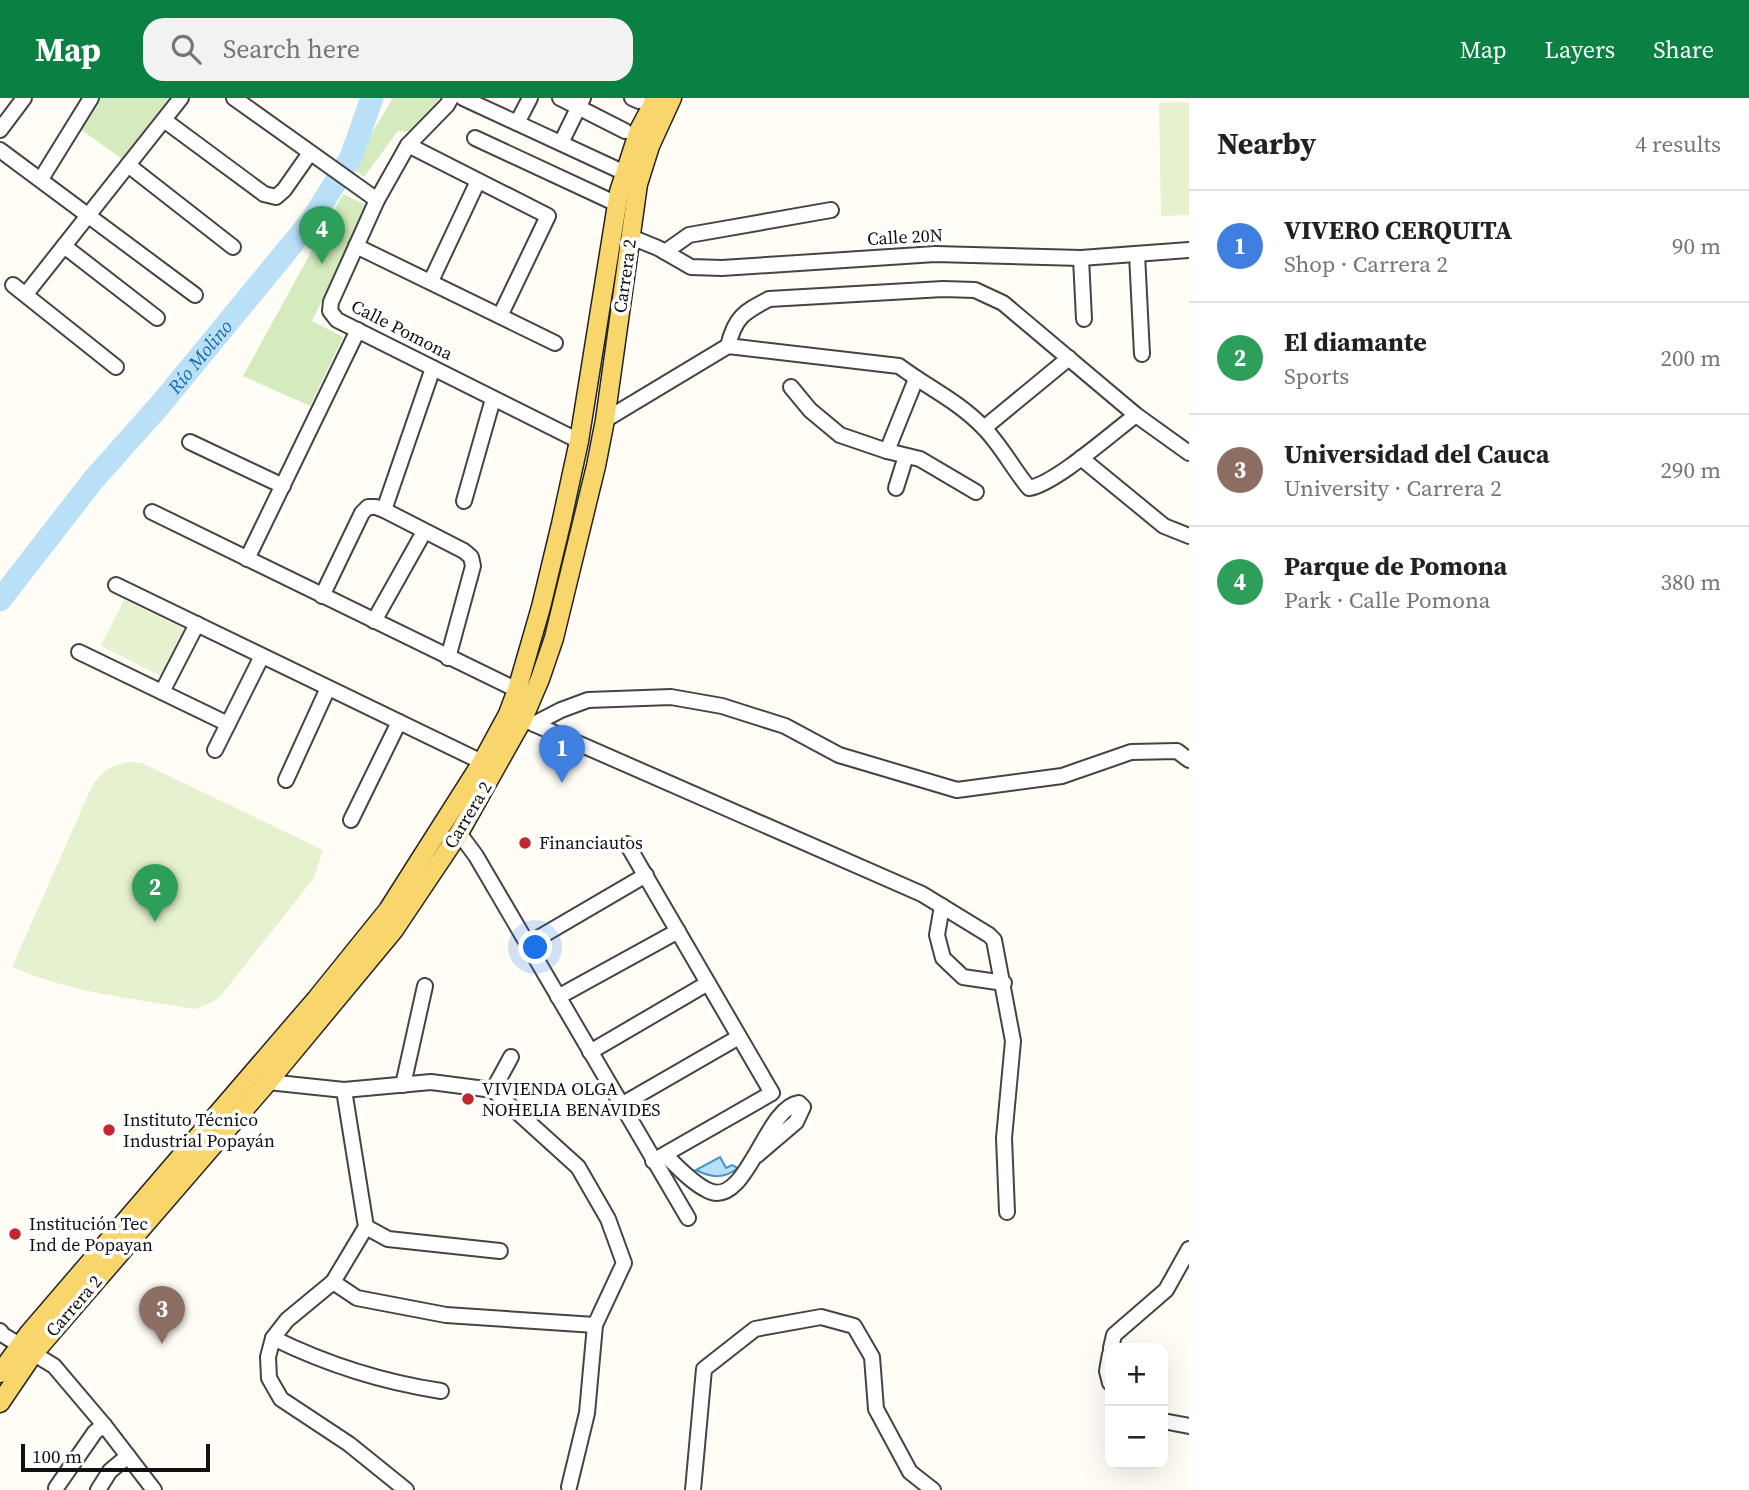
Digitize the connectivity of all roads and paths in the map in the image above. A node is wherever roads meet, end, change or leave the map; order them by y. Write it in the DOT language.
graph roads {
  1 [pos="24,98"];
  2 [pos="92,98"];
  3 [pos="181,98"];
  4 [pos="234,98"];
  5 [pos="451,98"];
  6 [pos="463,98"];
  7 [pos="530,98"];
  8 [pos="560,98"];
  9 [pos="672,98"];
  10 [pos="642,99"];
  11 [pos="581,103"];
  12 [pos="164,120"];
  13 [pos="517,123"];
  14 [pos="0,130"];
  15 [pos="625,131"];
  16 [pos="475,138"];
  17 [pos="561,143"];
  18 [pos="408,145"];
  19 [pos="0,150"];
  20 [pos="310,153"];
  21 [pos="128,165"];
  22 [pos="625,173"];
  23 [pos="41,179"];
  24 [pos="478,181"];
  25 [pos="377,200"];
  26 [pos="617,204"];
  27 [pos="831,211"];
  28 [pos="89,214"];
  29 [pos="631,237"];
  30 [pos="64,246"];
  31 [pos="356,246"];
  32 [pos="233,247"];
  33 [pos="1189,250"];
  34 [pos="665,252"];
  35 [pos="1137,254"];
  36 [pos="1081,258"];
  37 [pos="431,281"];
  38 [pos="13,285"];
  39 [pos="26,294"];
  40 [pos="195,295"];
  41 [pos="500,316"];
  42 [pos="157,317"];
  43 [pos="1084,320"];
  44 [pos="358,330"];
  45 [pos="555,343"];
  46 [pos="728,346"];
  47 [pos="1142,354"];
  48 [pos="1069,358"];
  49 [pos="116,367"];
  50 [pos="433,368"];
  51 [pos="916,379"];
  52 [pos="791,387"];
  53 [pos="493,398"];
  54 [pos="1136,415"];
  55 [pos="605,420"];
  56 [pos="984,428"];
  57 [pos="579,441"];
  58 [pos="190,442"];
  59 [pos="887,451"];
  60 [pos="1189,453"];
  61 [pos="906,456"];
  62 [pos="1080,458"];
  63 [pos="283,486"];
  64 [pos="896,488"];
  65 [pos="976,492"];
  66 [pos="464,501"];
  67 [pos="384,510"];
  68 [pos="152,512"];
  69 [pos="424,532"];
  70 [pos="1189,536"];
  71 [pos="247,559"];
  72 [pos="116,585"];
  73 [pos="322,596"];
  74 [pos="374,621"];
  75 [pos="197,624"];
  76 [pos="79,652"];
  77 [pos="262,656"];
  78 [pos="448,658"];
  79 [pos="328,688"];
  80 [pos="517,690"];
  81 [pos="162,692"];
  82 [pos="399,722"];
  83 [pos="529,722"];
  84 [pos="228,724"];
  85 [pos="215,750"];
  86 [pos="1189,760"];
  87 [pos="482,762"];
  88 [pos="286,780"];
  89 [pos="351,820"];
  90 [pos="459,832"];
  91 [pos="627,844"];
  92 [pos="646,875"];
  93 [pos="942,906"];
  94 [pos="678,931"];
  95 [pos="527,944"];
  96 [pos="708,983"];
  97 [pos="1004,983"];
  98 [pos="425,986"];
  99 [pos="558,998"];
  100 [pos="739,1037"];
  101 [pos="590,1052"];
  102 [pos="511,1057"];
  103 [pos="268,1082"];
  104 [pos="403,1085"];
  105 [pos="344,1090"];
  106 [pos="493,1090"];
  107 [pos="621,1105"];
  108 [pos="756,1156"];
  109 [pos="659,1158"];
  110 [pos="1007,1212"];
  111 [pos="688,1218"];
  112 [pos="366,1227"];
  113 [pos="1189,1249"];
  114 [pos="500,1251"];
  115 [pos="332,1282"];
  116 [pos="595,1325"];
  117 [pos="0,1331"];
  118 [pos="273,1338"];
  119 [pos="1112,1343"];
  120 [pos="27,1349"];
  121 [pos="0,1373"];
  122 [pos="440,1391"];
  123 [pos="0,1403"];
  124 [pos="1168,1422"];
  125 [pos="104,1425"];
  126 [pos="1189,1426"];
  127 [pos="128,1456"];
  128 [pos="569,1487"];
  129 [pos="56,1488"];
  130 [pos="151,1489"];
  131 [pos="97,1490"];
  132 [pos="406,1490"];
  133 [pos="693,1490"];
  134 [pos="933,1490"];
  1 -- 14 [label="street"];
  2 -- 23 [label="street"];
  3 -- 12 [label="street"];
  4 -- 20 [label="street"];
  5 -- 18 [label="street, Calle Pomona"];
  6 -- 13 [label="street"];
  7 -- 13 [label="street"];
  8 -- 11 [label="street"];
  9 -- 29 [label="main road, Carrera 2"];
  10 -- 22 [label="main road, Carrera 2"];
  11 -- 15 [label="street"];
  11 -- 17 [label="street"];
  12 -- 20 [label="street"];
  12 -- 21 [label="street"];
  13 -- 17 [label="street"];
  16 -- 26 [label="street"];
  17 -- 22 [label="street"];
  18 -- 24 [label="street"];
  18 -- 25 [label="street, Calle Pomona"];
  19 -- 23 [label="street"];
  20 -- 25 [label="street"];
  21 -- 28 [label="street"];
  21 -- 32 [label="street"];
  22 -- 26 [label="main road, Carrera 2"];
  23 -- 28 [label="street"];
  24 -- 37 [label="street"];
  24 -- 41 [label="street"];
  25 -- 31 [label="street, Calle Pomona"];
  26 -- 57 [label="main road, Carrera 2"];
  27 -- 34 [label="street"];
  28 -- 30 [label="street"];
  28 -- 40 [label="street"];
  29 -- 34 [label="street, Calle 20N"];
  29 -- 55 [label="main road, Carrera 2"];
  30 -- 39 [label="street"];
  30 -- 42 [label="street"];
  31 -- 37 [label="street"];
  31 -- 44 [label="street, Calle Pomona"];
  33 -- 35 [label="street, Calle 20N"];
  34 -- 36 [label="street, Calle 20N"];
  35 -- 36 [label="street, Calle 20N"];
  35 -- 47 [label="street"];
  36 -- 43 [label="street"];
  37 -- 41 [label="street"];
  38 -- 39 [label="street"];
  39 -- 49 [label="street"];
  41 -- 45 [label="street"];
  44 -- 50 [label="street, Calle Pomona"];
  44 -- 63 [label="street"];
  46 -- 48 [label="street"];
  46 -- 51 [label="street"];
  46 -- 55 [label="street"];
  48 -- 54 [label="street"];
  48 -- 56 [label="street"];
  50 -- 53 [label="street, Calle Pomona"];
  50 -- 67 [label="street"];
  51 -- 56 [label="street"];
  51 -- 59 [label="street"];
  52 -- 59 [label="street"];
  53 -- 57 [label="street, Calle Pomona"];
  53 -- 66 [label="street"];
  54 -- 60 [label="street"];
  54 -- 62 [label="street"];
  55 -- 83 [label="main road, Carrera 2"];
  56 -- 62 [label="street"];
  57 -- 80 [label="main road, Carrera 2"];
  58 -- 63 [label="street"];
  59 -- 61 [label="street"];
  61 -- 64 [label="street"];
  61 -- 65 [label="street"];
  62 -- 70 [label="street"];
  63 -- 71 [label="street"];
  67 -- 69 [label="street"];
  67 -- 73 [label="street"];
  68 -- 71 [label="street"];
  69 -- 74 [label="street"];
  69 -- 78 [label="street"];
  71 -- 73 [label="street"];
  72 -- 75 [label="street"];
  73 -- 74 [label="street"];
  74 -- 78 [label="street"];
  75 -- 77 [label="street"];
  75 -- 81 [label="street"];
  76 -- 81 [label="street"];
  77 -- 79 [label="street"];
  77 -- 84 [label="street"];
  78 -- 80 [label="street"];
  79 -- 82 [label="street"];
  79 -- 88 [label="street"];
  80 -- 87 [label="main road, Carrera 2"];
  81 -- 84 [label="street"];
  82 -- 87 [label="street"];
  82 -- 89 [label="street"];
  83 -- 86 [label="street"];
  83 -- 90 [label="main road, Carrera 2"];
  83 -- 93 [label="street"];
  84 -- 85 [label="street"];
  87 -- 120 [label="main road, Carrera 2"];
  90 -- 95 [label="street"];
  90 -- 103 [label="main road, Carrera 2"];
  91 -- 92 [label="street"];
  92 -- 94 [label="street"];
  92 -- 95 [label="street"];
  93 -- 97 [label="street"];
  93 -- 97 [label="street"];
  94 -- 96 [label="street"];
  94 -- 99 [label="street"];
  95 -- 99 [label="street"];
  96 -- 100 [label="street"];
  96 -- 101 [label="street"];
  97 -- 110 [label="street"];
  98 -- 104 [label="street"];
  99 -- 101 [label="street"];
  100 -- 107 [label="street"];
  100 -- 109 [label="street"];
  101 -- 107 [label="street"];
  102 -- 106 [label="street"];
  103 -- 105 [label="street"];
  103 -- 120 [label="main road, Carrera 2"];
  104 -- 105 [label="street"];
  104 -- 106 [label="street"];
  105 -- 112 [label="street"];
  106 -- 116 [label="street"];
  107 -- 109 [label="street"];
  108 -- 109 [label="street"];
  109 -- 111 [label="street"];
  112 -- 114 [label="street"];
  112 -- 115 [label="street"];
  113 -- 119 [label="street"];
  115 -- 116 [label="street"];
  115 -- 118 [label="street"];
  116 -- 128 [label="street"];
  117 -- 120 [label="street"];
  118 -- 122 [label="street"];
  118 -- 132 [label="street"];
  120 -- 121 [label="main road, Carrera 2"];
  120 -- 123 [label="main road, Carrera 2"];
  120 -- 125 [label="street"];
  124 -- 126 [label="street"];
  125 -- 127 [label="street"];
  125 -- 129 [label="street"];
  127 -- 130 [label="street"];
  127 -- 131 [label="street"];
  133 -- 134 [label="street"];
}
